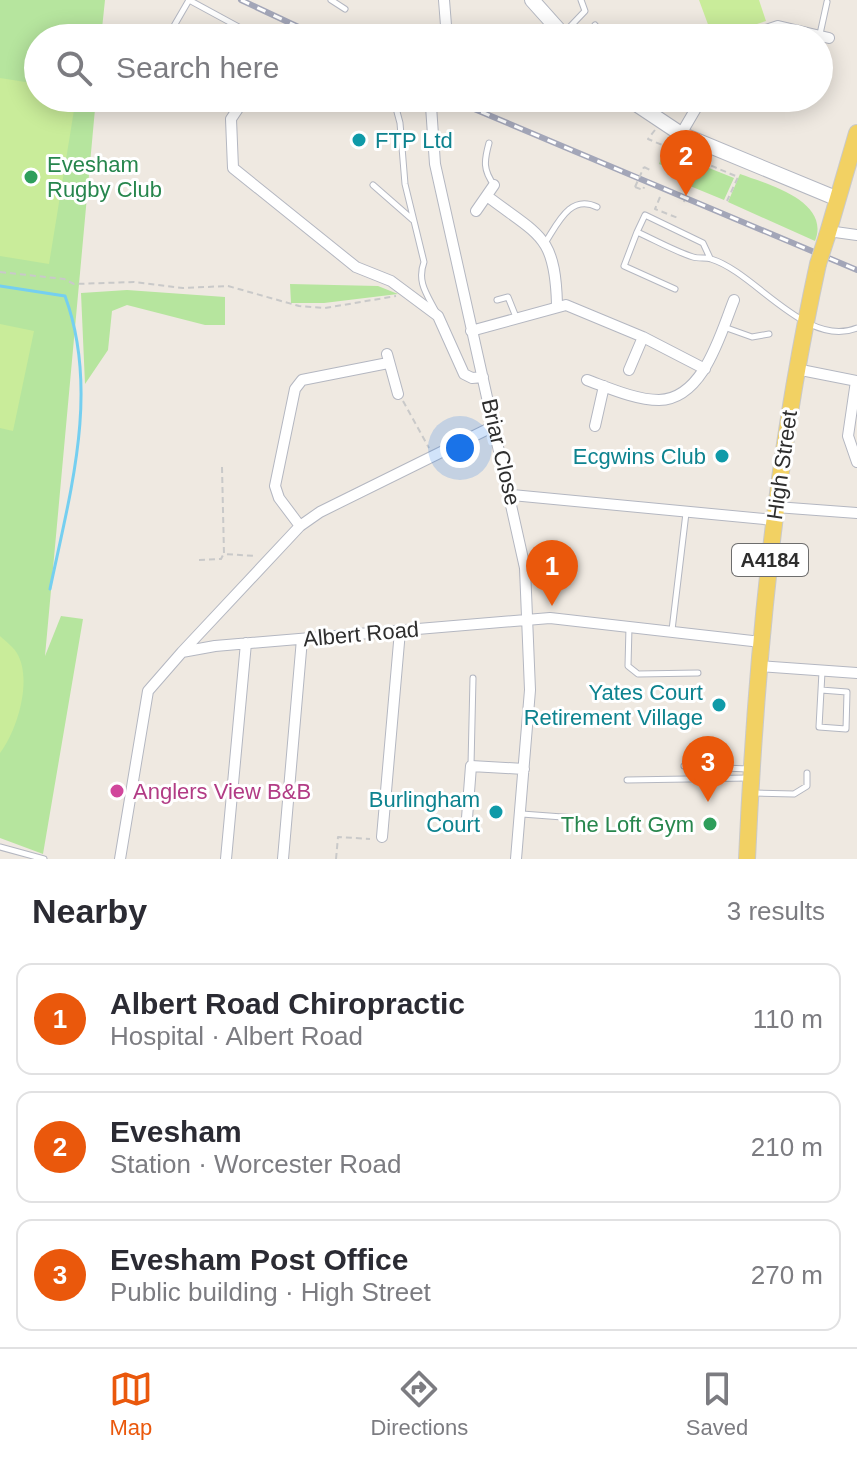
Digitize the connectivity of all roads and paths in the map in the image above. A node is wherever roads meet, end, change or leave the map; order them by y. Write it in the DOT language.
graph roads {
  1 [pos="331,0"];
  2 [pos="444,0"];
  3 [pos="532,0"];
  4 [pos="581,0"];
  5 [pos="827,2"];
  6 [pos="345,9"];
  7 [pos="175,24"];
  8 [pos="233,24"];
  9 [pos="446,24"];
  10 [pos="553,24"];
  11 [pos="574,24"];
  12 [pos="825,24"];
  13 [pos="233,112"];
  14 [pos="397,112"];
  15 [pos="432,112"];
  16 [pos="694,112"];
  17 [pos="647,113"];
  18 [pos="660,123"];
  19 [pos="857,133"];
  20 [pos="681,134"];
  21 [pos="489,143"];
  22 [pos="854,153"];
  23 [pos="650,170"];
  24 [pos="373,185"];
  25 [pos="494,185"];
  26 [pos="644,187"];
  27 [pos="487,196"];
  28 [pos="660,197"];
  29 [pos="838,199"];
  30 [pos="727,201"];
  31 [pos="597,207"];
  32 [pos="476,211"];
  33 [pos="678,218"];
  34 [pos="415,224"];
  35 [pos="637,232"];
  36 [pos="828,234"];
  37 [pos="857,235"];
  38 [pos="545,243"];
  39 [pos="710,258"];
  40 [pos="0,272"];
  41 [pos="675,289"];
  42 [pos="406,293"];
  43 [pos="497,300"];
  44 [pos="734,300"];
  45 [pos="557,304"];
  46 [pos="438,316"];
  47 [pos="516,317"];
  48 [pos="805,323"];
  49 [pos="723,327"];
  50 [pos="857,328"];
  51 [pos="471,331"];
  52 [pos="769,334"];
  53 [pos="643,337"];
  54 [pos="705,369"];
  55 [pos="796,369"];
  56 [pos="629,370"];
  57 [pos="483,377"];
  58 [pos="587,380"];
  59 [pos="856,381"];
  60 [pos="604,386"];
  61 [pos="398,394"];
  62 [pos="853,424"];
  63 [pos="494,426"];
  64 [pos="595,426"];
  65 [pos="433,455"];
  66 [pos="857,462"];
  67 [pos="222,467"];
  68 [pos="512,495"];
  69 [pos="686,512"];
  70 [pos="857,513"];
  71 [pos="775,514"];
  72 [pos="300,526"];
  73 [pos="224,554"];
  74 [pos="269,556"];
  75 [pos="199,560"];
  76 [pos="530,619"];
  77 [pos="629,626"];
  78 [pos="400,631"];
  79 [pos="672,631"];
  80 [pos="302,639"];
  81 [pos="761,642"];
  82 [pos="246,643"];
  83 [pos="182,652"];
  84 [pos="758,666"];
  85 [pos="822,671"];
  86 [pos="698,673"];
  87 [pos="857,673"];
  88 [pos="473,678"];
  89 [pos="821,690"];
  90 [pos="471,766"];
  91 [pos="684,766"];
  92 [pos="702,767"];
  93 [pos="723,768"];
  94 [pos="524,769"];
  95 [pos="807,773"];
  96 [pos="627,780"];
  97 [pos="749,780"];
  98 [pos="522,814"];
  99 [pos="467,818"];
  100 [pos="576,818"];
  101 [pos="382,837"];
  102 [pos="0,847"];
  103 [pos="44,859"];
  104 [pos="120,859"];
  105 [pos="226,859"];
  106 [pos="283,859"];
  107 [pos="336,859"];
  108 [pos="516,859"];
  109 [pos="747,859"];
  1 -- 6 [label="lane"];
  2 -- 9 [label="street"];
  3 -- 10 [label="main road"];
  4 -- 11 [label="lane"];
  5 -- 12 [label="lane"];
  7 -- 8 [label="lane"];
  13 -- 42 [label="street"];
  14 -- 34 [label="lane"];
  15 -- 51 [label="street, Briar Close"];
  16 -- 20 [label="street"];
  17 -- 18 [label="main road"];
  18 -- 20 [label="main road"];
  18 -- 30 [label="path"];
  19 -- 22 [label="main road, A4184"];
  20 -- 29 [label="main road"];
  21 -- 25 [label="lane"];
  22 -- 29 [label="main road, A4184"];
  23 -- 26 [label="path, bridge"];
  24 -- 34 [label="lane"];
  25 -- 27 [label="street"];
  27 -- 32 [label="street"];
  27 -- 38 [label="street"];
  28 -- 33 [label="path"];
  29 -- 36 [label="main road, A4184"];
  31 -- 38 [label="lane"];
  34 -- 46 [label="lane"];
  35 -- 39 [label="lane"];
  35 -- 39 [label="lane"];
  35 -- 41 [label="lane"];
  36 -- 37 [label="street"];
  36 -- 48 [label="main road, High Street / A4184, bridge"];
  38 -- 45 [label="street"];
  39 -- 48 [label="lane"];
  40 -- 42 [label="path"];
  42 -- 46 [label="street"];
  43 -- 47 [label="lane"];
  44 -- 49 [label="street"];
  45 -- 47 [label="street"];
  45 -- 53 [label="street"];
  46 -- 57 [label="street"];
  47 -- 51 [label="street"];
  48 -- 50 [label="lane"];
  48 -- 55 [label="main road, High Street / A4184"];
  49 -- 52 [label="lane"];
  49 -- 54 [label="street"];
  51 -- 57 [label="street, Briar Close"];
  53 -- 54 [label="street"];
  53 -- 56 [label="street"];
  54 -- 60 [label="street"];
  55 -- 59 [label="street"];
  55 -- 71 [label="main road, High Street / A4184"];
  57 -- 63 [label="street, Briar Close"];
  58 -- 60 [label="street"];
  59 -- 62 [label="street"];
  60 -- 64 [label="street"];
  61 -- 65 [label="path"];
  61 -- 72 [label="street"];
  62 -- 66 [label="street"];
  63 -- 65 [label="street"];
  63 -- 68 [label="street, Briar Close"];
  65 -- 72 [label="street"];
  67 -- 73 [label="path"];
  68 -- 69 [label="street"];
  68 -- 76 [label="street, Briar Close"];
  69 -- 71 [label="street"];
  69 -- 79 [label="lane"];
  70 -- 71 [label="street"];
  71 -- 81 [label="main road, High Street / A4184"];
  72 -- 74 [label="street"];
  73 -- 74 [label="path"];
  73 -- 75 [label="path"];
  74 -- 83 [label="street"];
  76 -- 77 [label="street, Albert Road"];
  76 -- 78 [label="street, Albert Road"];
  76 -- 94 [label="street, Briar Close"];
  77 -- 79 [label="street, Albert Road"];
  77 -- 86 [label="lane"];
  78 -- 80 [label="street, Albert Road"];
  78 -- 101 [label="street"];
  79 -- 81 [label="street, Albert Road"];
  80 -- 82 [label="street, Albert Road"];
  80 -- 106 [label="street"];
  81 -- 84 [label="main road, High Street / A4184"];
  82 -- 83 [label="street, Albert Road"];
  82 -- 105 [label="street"];
  83 -- 104 [label="street"];
  84 -- 85 [label="street"];
  84 -- 97 [label="main road, High Street / A4184"];
  85 -- 87 [label="street"];
  85 -- 89 [label="lane"];
  88 -- 90 [label="lane"];
  89 -- 89 [label="lane"];
  90 -- 94 [label="street"];
  90 -- 99 [label="street"];
  91 -- 92 [label="lane"];
  93 -- 97 [label="lane"];
  94 -- 98 [label="street, Briar Close"];
  95 -- 97 [label="lane"];
  96 -- 97 [label="lane"];
  97 -- 109 [label="main road, High Street / A4184"];
  98 -- 100 [label="lane"];
  98 -- 108 [label="street, Briar Close"];
  101 -- 107 [label="path"];
  102 -- 103 [label="lane"];
}
